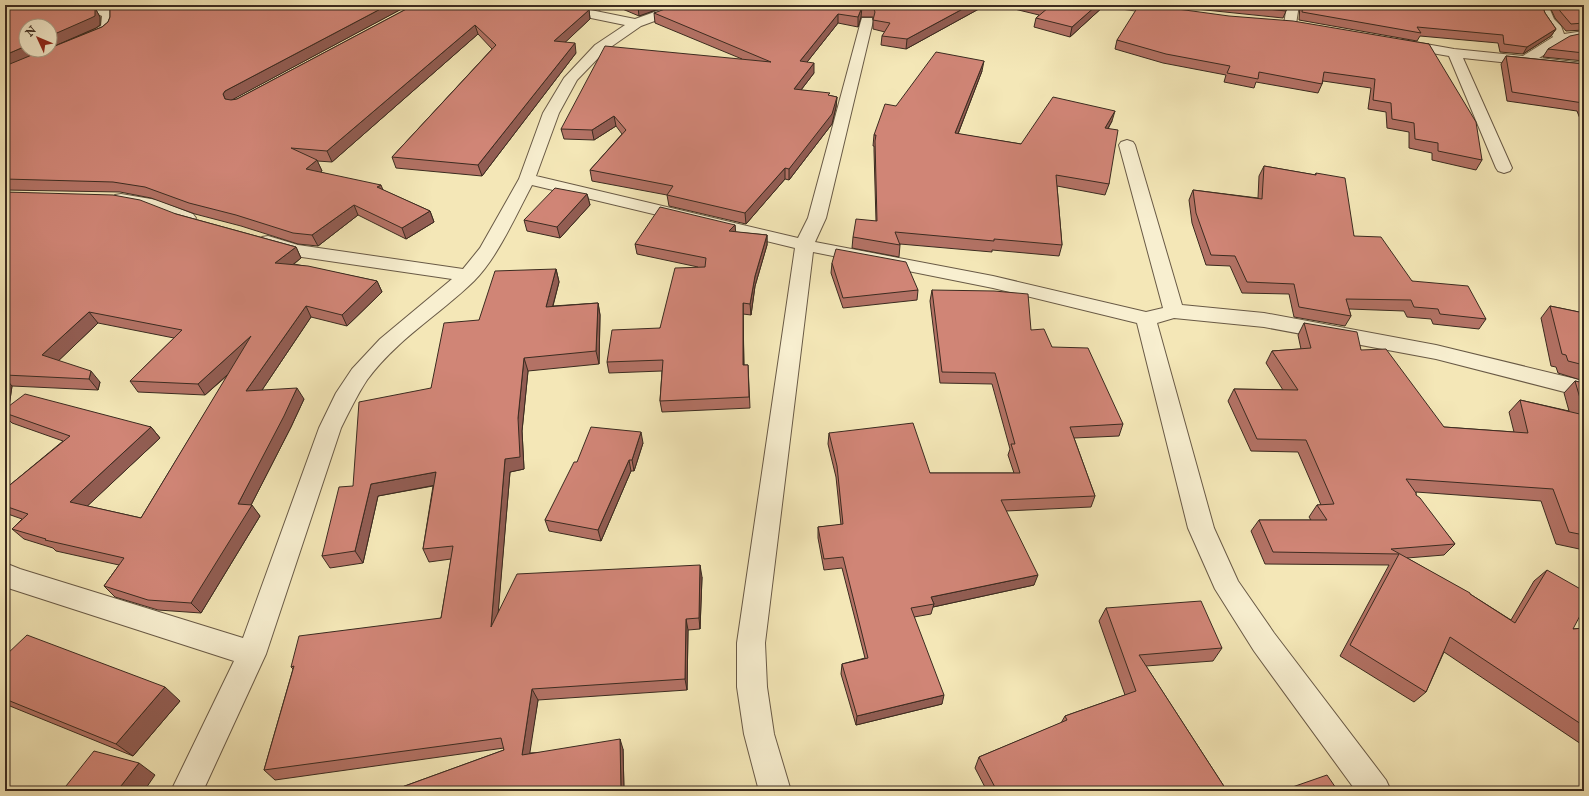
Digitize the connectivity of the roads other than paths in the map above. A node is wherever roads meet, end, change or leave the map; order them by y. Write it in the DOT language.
graph roads {
  1 [pos="88,5"];
  2 [pos="548,5"];
  3 [pos="686,5"];
  4 [pos="1125,5"];
  5 [pos="1293,5"];
  6 [pos="1542,5"];
  7 [pos="1179,12"];
  8 [pos="867,21"];
  9 [pos="1276,23"];
  10 [pos="636,24"];
  11 [pos="1290,24"];
  12 [pos="1306,27"];
  13 [pos="1584,35"];
  14 [pos="1560,38"];
  15 [pos="78,42"];
  16 [pos="1392,42"];
  17 [pos="1454,53"];
  18 [pos="1525,61"];
  19 [pos="1584,67"];
  20 [pos="1127,146"];
  21 [pos="1504,168"];
  22 [pos="527,179"];
  23 [pos="104,198"];
  24 [pos="204,223"];
  25 [pos="250,236"];
  26 [pos="806,245"];
  27 [pos="468,276"];
  28 [pos="1174,311"];
  29 [pos="1146,319"];
  30 [pos="1584,389"];
  31 [pos="8,579"];
  32 [pos="252,654"];
  33 [pos="187,791"];
  34 [pos="775,791"];
  35 [pos="1375,791"];
  1 -- 15 [label="street"];
  2 -- 10 [label="street"];
  3 -- 10 [label="street"];
  4 -- 7 [label="street"];
  5 -- 11 [label="street"];
  6 -- 14 [label="street"];
  8 -- 26 [label="street"];
  9 -- 11 [label="street"];
  10 -- 22 [label="street"];
  11 -- 12 [label="street"];
  13 -- 14 [label="street"];
  14 -- 18 [label="street"];
  16 -- 17 [label="street"];
  17 -- 18 [label="street"];
  17 -- 21 [label="street"];
  18 -- 19 [label="street"];
  20 -- 28 [label="street"];
  22 -- 26 [label="street"];
  22 -- 27 [label="street"];
  23 -- 24 [label="street"];
  25 -- 27 [label="street"];
  26 -- 29 [label="street"];
  26 -- 34 [label="street"];
  27 -- 32 [label="street"];
  28 -- 29 [label="street"];
  28 -- 30 [label="street"];
  29 -- 35 [label="street"];
  31 -- 32 [label="street"];
  32 -- 33 [label="street"];
}
